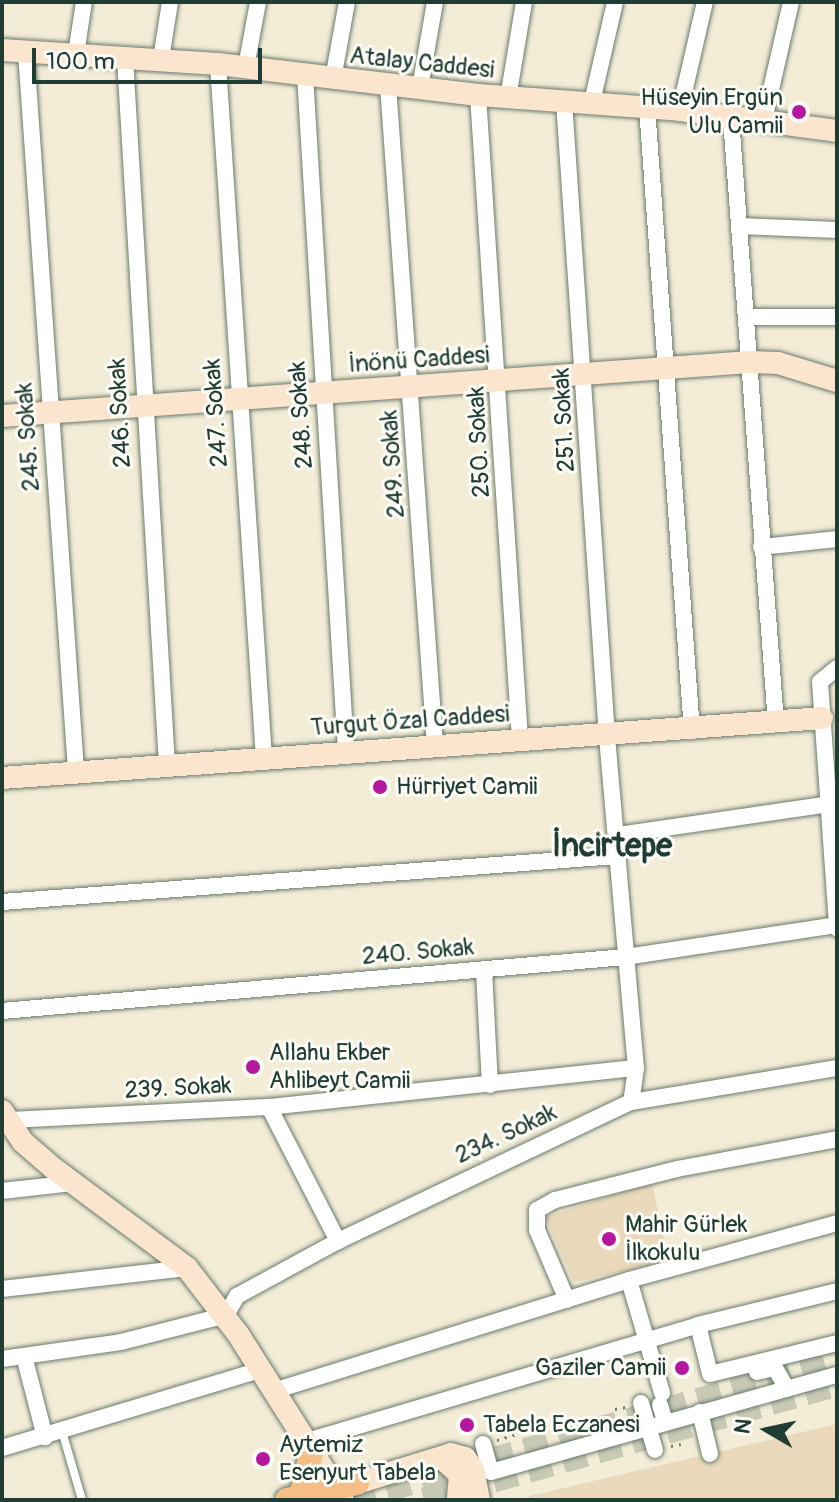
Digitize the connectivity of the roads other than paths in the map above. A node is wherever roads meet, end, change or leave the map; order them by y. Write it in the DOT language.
graph roads {
  1 [pos="84,2"];
  2 [pos="170,2"];
  3 [pos="258,2"];
  4 [pos="347,2"];
  5 [pos="435,2"];
  6 [pos="524,2"];
  7 [pos="615,2"];
  8 [pos="705,2"];
  9 [pos="791,2"];
  10 [pos="2,50"];
  11 [pos="26,52"];
  12 [pos="76,54"];
  13 [pos="125,58"];
  14 [pos="161,59"];
  15 [pos="218,64"];
  16 [pos="246,67"];
  17 [pos="305,75"];
  18 [pos="333,79"];
  19 [pos="388,85"];
  20 [pos="420,88"];
  21 [pos="478,95"];
  22 [pos="508,98"];
  23 [pos="564,101"];
  24 [pos="592,102"];
  25 [pos="647,107"];
  26 [pos="680,110"];
  27 [pos="731,118"];
  28 [pos="764,120"];
  29 [pos="837,131"];
  30 [pos="739,226"];
  31 [pos="837,230"];
  32 [pos="747,317"];
  33 [pos="837,317"];
  34 [pos="750,362"];
  35 [pos="665,371"];
  36 [pos="586,376"];
  37 [pos="499,381"];
  38 [pos="837,381"];
  39 [pos="412,388"];
  40 [pos="323,393"];
  41 [pos="239,399"];
  42 [pos="143,406"];
  43 [pos="50,412"];
  44 [pos="2,416"];
  45 [pos="837,539"];
  46 [pos="761,547"];
  47 [pos="837,668"];
  48 [pos="822,718"];
  49 [pos="776,723"];
  50 [pos="692,731"];
  51 [pos="607,737"];
  52 [pos="520,739"];
  53 [pos="435,745"];
  54 [pos="346,751"];
  55 [pos="264,758"];
  56 [pos="167,764"];
  57 [pos="76,770"];
  58 [pos="2,778"];
  59 [pos="833,803"];
  60 [pos="618,835"];
  61 [pos="617,856"];
  62 [pos="2,902"];
  63 [pos="837,926"];
  64 [pos="626,957"];
  65 [pos="484,971"];
  66 [pos="2,1011"];
  67 [pos="636,1068"];
  68 [pos="837,1068"];
  69 [pos="490,1085"];
  70 [pos="631,1102"];
  71 [pos="269,1107"];
  72 [pos="5,1116"];
  73 [pos="837,1139"];
  74 [pos="73,1183"];
  75 [pos="2,1191"];
  76 [pos="837,1223"];
  77 [pos="338,1241"];
  78 [pos="187,1268"];
  79 [pos="629,1280"];
  80 [pos="2,1289"];
  81 [pos="837,1291"];
  82 [pos="567,1300"];
  83 [pos="226,1315"];
  84 [pos="698,1325"];
  85 [pos="645,1341"];
  86 [pos="837,1343"];
  87 [pos="837,1350"];
  88 [pos="24,1356"];
  89 [pos="2,1359"];
  90 [pos="260,1370"];
  91 [pos="710,1374"];
  92 [pos="837,1375"];
  93 [pos="283,1388"];
  94 [pos="787,1389"];
  95 [pos="641,1403"];
  96 [pos="662,1406"];
  97 [pos="700,1412"];
  98 [pos="648,1426"];
  99 [pos="62,1431"];
  100 [pos="45,1437"];
  101 [pos="312,1446"];
  102 [pos="2,1448"];
  103 [pos="655,1450"];
  104 [pos="710,1454"];
  105 [pos="442,1457"];
  106 [pos="343,1494"];
  107 [pos="294,1498"];
  108 [pos="82,1500"];
  109 [pos="458,1500"];
  110 [pos="479,1500"];
  1 -- 12 [label="street"];
  2 -- 14 [label="street"];
  3 -- 16 [label="street"];
  4 -- 18 [label="street"];
  5 -- 20 [label="street"];
  6 -- 22 [label="street"];
  7 -- 24 [label="street"];
  8 -- 26 [label="street"];
  9 -- 28 [label="street"];
  10 -- 11 [label="street, Atalay Caddesi"];
  11 -- 12 [label="street, Atalay Caddesi"];
  11 -- 43 [label="street, 245. Sokak"];
  12 -- 13 [label="street, Atalay Caddesi"];
  13 -- 14 [label="street, Atalay Caddesi"];
  13 -- 42 [label="street, 246. Sokak"];
  14 -- 15 [label="street, Atalay Caddesi"];
  15 -- 16 [label="street, Atalay Caddesi"];
  15 -- 41 [label="street, 247. Sokak"];
  16 -- 17 [label="street, Atalay Caddesi"];
  17 -- 18 [label="street, Atalay Caddesi"];
  17 -- 40 [label="street, 248. Sokak"];
  18 -- 19 [label="street, Atalay Caddesi"];
  19 -- 20 [label="street, Atalay Caddesi"];
  19 -- 39 [label="street, 249. Sokak"];
  20 -- 21 [label="street, Atalay Caddesi"];
  21 -- 22 [label="street, Atalay Caddesi"];
  21 -- 37 [label="street, 250. Sokak"];
  22 -- 23 [label="street, Atalay Caddesi"];
  23 -- 24 [label="street, Atalay Caddesi"];
  23 -- 36 [label="street, 251. Sokak"];
  24 -- 25 [label="street, Atalay Caddesi"];
  25 -- 26 [label="street, Atalay Caddesi"];
  25 -- 35 [label="street"];
  26 -- 27 [label="street, Atalay Caddesi"];
  27 -- 28 [label="street, Atalay Caddesi"];
  27 -- 30 [label="street"];
  28 -- 29 [label="street, Atalay Caddesi"];
  30 -- 31 [label="street"];
  30 -- 32 [label="street"];
  32 -- 33 [label="street"];
  32 -- 34 [label="street"];
  34 -- 35 [label="street, İnönü Caddesi"];
  34 -- 38 [label="street, İnönü Caddesi"];
  34 -- 46 [label="street"];
  35 -- 36 [label="street, İnönü Caddesi"];
  35 -- 50 [label="street"];
  36 -- 37 [label="street, İnönü Caddesi"];
  36 -- 51 [label="street, 251. Sokak"];
  37 -- 39 [label="street, İnönü Caddesi"];
  37 -- 52 [label="street, 250. Sokak"];
  39 -- 40 [label="street, İnönü Caddesi"];
  39 -- 53 [label="street, 249. Sokak"];
  40 -- 41 [label="street, İnönü Caddesi"];
  40 -- 54 [label="street, 248. Sokak"];
  41 -- 42 [label="street, İnönü Caddesi"];
  41 -- 55 [label="street, 247. Sokak"];
  42 -- 43 [label="street, İnönü Caddesi"];
  42 -- 56 [label="street, 246. Sokak"];
  43 -- 44 [label="street, İnönü Caddesi"];
  43 -- 57 [label="street, 245. Sokak"];
  45 -- 46 [label="street"];
  46 -- 49 [label="street"];
  47 -- 48 [label="street"];
  48 -- 49 [label="street, Turgut Özal Caddesi"];
  48 -- 59 [label="street"];
  49 -- 50 [label="street, Turgut Özal Caddesi"];
  50 -- 51 [label="street, Turgut Özal Caddesi"];
  51 -- 52 [label="street, Turgut Özal Caddesi"];
  51 -- 60 [label="street, 251. Sokak"];
  52 -- 53 [label="street, Turgut Özal Caddesi"];
  53 -- 54 [label="street, Turgut Özal Caddesi"];
  54 -- 55 [label="street, Turgut Özal Caddesi"];
  55 -- 56 [label="street, Turgut Özal Caddesi"];
  56 -- 57 [label="street, Turgut Özal Caddesi"];
  57 -- 58 [label="street, Turgut Özal Caddesi"];
  59 -- 60 [label="street"];
  59 -- 63 [label="street"];
  60 -- 61 [label="street, 251. Sokak"];
  61 -- 62 [label="street"];
  61 -- 64 [label="street, 251. Sokak"];
  63 -- 64 [label="street, 240. Sokak"];
  64 -- 65 [label="street, 240. Sokak"];
  64 -- 67 [label="street, 251. Sokak"];
  65 -- 66 [label="street, 240. Sokak"];
  65 -- 69 [label="street"];
  67 -- 69 [label="street, 239. Sokak"];
  67 -- 70 [label="street, 251. Sokak"];
  68 -- 70 [label="street, 234. Sokak"];
  69 -- 71 [label="street, 239. Sokak"];
  70 -- 77 [label="street, 234. Sokak"];
  71 -- 72 [label="street, 239. Sokak"];
  71 -- 77 [label="street"];
  72 -- 74 [label="street"];
  73 -- 82 [label="street"];
  74 -- 75 [label="street"];
  74 -- 78 [label="street"];
  76 -- 79 [label="street"];
  77 -- 83 [label="street, 234. Sokak"];
  78 -- 80 [label="street"];
  78 -- 83 [label="street"];
  79 -- 82 [label="street"];
  79 -- 85 [label="street"];
  81 -- 84 [label="street"];
  82 -- 93 [label="street"];
  83 -- 88 [label="street"];
  83 -- 90 [label="street"];
  83 -- 93 [label="street"];
  84 -- 85 [label="street"];
  84 -- 91 [label="street"];
  85 -- 96 [label="street"];
  85 -- 101 [label="street"];
  86 -- 91 [label="street"];
  87 -- 94 [label="street"];
  88 -- 89 [label="street"];
  88 -- 100 [label="street"];
  90 -- 99 [label="street"];
  90 -- 101 [label="street"];
  91 -- 94 [label="street"];
  92 -- 94 [label="street"];
  93 -- 101 [label="street"];
  94 -- 97 [label="street"];
  95 -- 98 [label="street"];
  96 -- 97 [label="street"];
  96 -- 98 [label="street"];
  97 -- 104 [label="street"];
  98 -- 103 [label="street"];
  98 -- 105 [label="street"];
  99 -- 100 [label="street"];
  99 -- 108 [label="lane"];
  100 -- 102 [label="street"];
  101 -- 106 [label="street"];
  101 -- 107 [label="main road"];
  105 -- 106 [label="street"];
  105 -- 109 [label="street"];
  105 -- 110 [label="street"];
  106 -- 107 [label="main road"];
}
